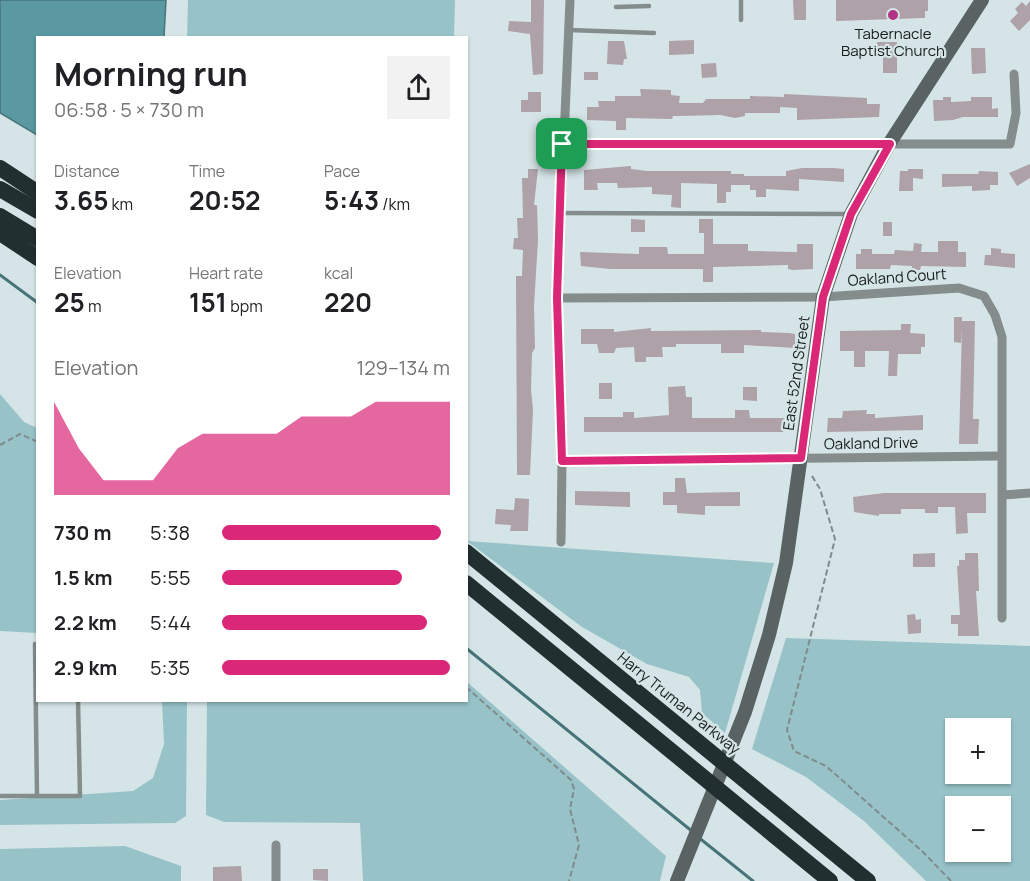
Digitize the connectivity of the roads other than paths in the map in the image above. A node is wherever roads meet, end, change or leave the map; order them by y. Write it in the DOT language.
graph roads {
  1 [pos="570,0"];
  2 [pos="741,0"];
  3 [pos="982,0"];
  4 [pos="649,6"];
  5 [pos="616,8"];
  6 [pos="741,20"];
  7 [pos="569,30"];
  8 [pos="654,33"];
  9 [pos="1014,74"];
  10 [pos="562,144"];
  11 [pos="890,144"];
  12 [pos="0,168"];
  13 [pos="0,189"];
  14 [pos="36,192"];
  15 [pos="36,210"];
  16 [pos="560,213"];
  17 [pos="851,214"];
  18 [pos="0,216"];
  19 [pos="0,233"];
  20 [pos="36,238"];
  21 [pos="36,257"];
  22 [pos="823,297"];
  23 [pos="557,298"];
  24 [pos="1001,456"];
  25 [pos="801,458"];
  26 [pos="562,461"];
  27 [pos="1030,493"];
  28 [pos="1003,495"];
  29 [pos="561,542"];
  30 [pos="468,554"];
  31 [pos="468,586"];
  32 [pos="1002,618"];
  33 [pos="38,702"];
  34 [pos="78,702"];
  35 [pos="0,796"];
  36 [pos="37,796"];
  37 [pos="276,844"];
  38 [pos="846,863"];
  39 [pos="276,881"];
  40 [pos="677,881"];
  41 [pos="830,881"];
  42 [pos="868,881"];
  43 [pos="874,881"];
  1 -- 7 [label="street"];
  2 -- 6 [label="lane"];
  3 -- 11 [label="main road, East 52nd Street"];
  4 -- 5 [label="lane"];
  7 -- 8 [label="lane"];
  7 -- 10 [label="street"];
  9 -- 11 [label="street"];
  10 -- 11 [label="street"];
  10 -- 16 [label="street"];
  11 -- 17 [label="main road, East 52nd Street"];
  12 -- 14 [label="highway"];
  13 -- 15 [label="highway"];
  16 -- 17 [label="lane"];
  16 -- 23 [label="street"];
  17 -- 22 [label="main road, East 52nd Street"];
  18 -- 20 [label="highway"];
  19 -- 21 [label="highway"];
  22 -- 23 [label="street, Oakland Court"];
  22 -- 24 [label="street, Oakland Court"];
  22 -- 25 [label="main road, East 52nd Street"];
  23 -- 26 [label="street"];
  24 -- 25 [label="street, Oakland Drive"];
  24 -- 28 [label="street, Oakland Court"];
  25 -- 26 [label="street, Oakland Drive"];
  25 -- 40 [label="main road, East 52nd Street"];
  26 -- 29 [label="street"];
  27 -- 28 [label="street"];
  28 -- 32 [label="street, Oakland Court"];
  30 -- 38 [label="highway, Harry Truman Parkway"];
  31 -- 41 [label="highway"];
  33 -- 36 [label="lane"];
  34 -- 36 [label="lane"];
  35 -- 36 [label="lane"];
  37 -- 39 [label="street"];
  38 -- 42 [label="highway, Harry Truman Parkway"];
  38 -- 43 [label="highway"];
}
